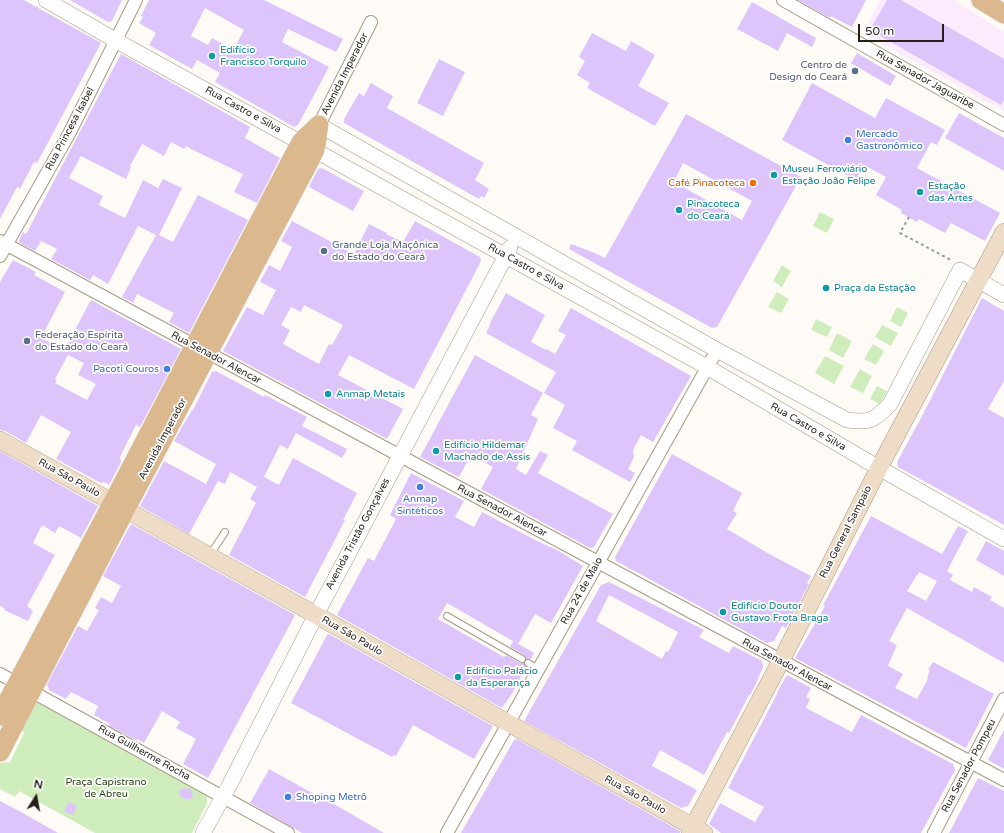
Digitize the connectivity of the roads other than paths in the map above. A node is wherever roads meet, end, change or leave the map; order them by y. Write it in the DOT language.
graph roads {
  1 [pos="46,0"];
  2 [pos="136,0"];
  3 [pos="783,0"];
  4 [pos="981,0"];
  5 [pos="1004,14"];
  6 [pos="371,22"];
  7 [pos="115,40"];
  8 [pos="319,125"];
  9 [pos="1004,125"];
  10 [pos="308,146"];
  11 [pos="1004,232"];
  12 [pos="516,237"];
  13 [pos="3,243"];
  14 [pos="0,256"];
  15 [pos="506,256"];
  16 [pos="978,280"];
  17 [pos="1004,295"];
  18 [pos="201,350"];
  19 [pos="717,350"];
  20 [pos="707,367"];
  21 [pos="0,440"];
  22 [pos="400,456"];
  23 [pos="879,468"];
  24 [pos="119,506"];
  25 [pos="225,532"];
  26 [pos="1004,539"];
  27 [pos="209,557"];
  28 [pos="598,563"];
  29 [pos="316,615"];
  30 [pos="447,616"];
  31 [pos="522,659"];
  32 [pos="781,661"];
  33 [pos="0,674"];
  34 [pos="24,687"];
  35 [pos="1004,699"];
  36 [pos="0,716"];
  37 [pos="508,724"];
  38 [pos="0,752"];
  39 [pos="971,762"];
  40 [pos="1004,780"];
  41 [pos="223,797"];
  42 [pos="695,831"];
  43 [pos="204,833"];
  44 [pos="288,833"];
  45 [pos="447,833"];
  46 [pos="934,833"];
  1 -- 7 [label="street, Rua Castro e Silva"];
  2 -- 7 [label="street, Rua Princesa Isabel"];
  3 -- 9 [label="street, Rua Senador Jaguaribe"];
  4 -- 5 [label="main road"];
  6 -- 8 [label="street, Avenida Imperador"];
  7 -- 10 [label="street, Rua Castro e Silva"];
  7 -- 13 [label="street, Rua Princesa Isabel"];
  8 -- 10 [label="main road, Avenida Imperador"];
  8 -- 12 [label="street"];
  10 -- 15 [label="street, Rua Castro e Silva"];
  10 -- 18 [label="main road, Avenida Imperador"];
  11 -- 16 [label="main road, Rua General Sampaio"];
  12 -- 15 [label="street, Avenida Tristão Gonçalves"];
  12 -- 19 [label="street"];
  13 -- 14 [label="street, Rua Princesa Isabel"];
  13 -- 18 [label="street, Rua Senador Alencar"];
  15 -- 20 [label="street, Rua Castro e Silva"];
  15 -- 22 [label="street, Avenida Tristão Gonçalves"];
  16 -- 17 [label="street"];
  16 -- 19 [label="street"];
  16 -- 23 [label="main road, Rua General Sampaio"];
  18 -- 22 [label="street, Rua Senador Alencar"];
  18 -- 24 [label="main road, Avenida Imperador"];
  19 -- 20 [label="street, Rua 24 de Maio"];
  20 -- 23 [label="street, Rua Castro e Silva"];
  20 -- 28 [label="street, Rua 24 de Maio"];
  21 -- 24 [label="main road, Rua São Paulo"];
  22 -- 28 [label="street, Rua Senador Alencar"];
  22 -- 29 [label="street, Avenida Tristão Gonçalves"];
  23 -- 26 [label="street, Rua Castro e Silva"];
  23 -- 32 [label="main road, Rua General Sampaio"];
  24 -- 27 [label="main road, Rua São Paulo"];
  24 -- 34 [label="main road, Avenida Imperador"];
  25 -- 27 [label="lane"];
  27 -- 29 [label="main road, Rua São Paulo"];
  28 -- 32 [label="street, Rua Senador Alencar"];
  28 -- 37 [label="street, Rua 24 de Maio"];
  29 -- 37 [label="main road, Rua São Paulo"];
  29 -- 41 [label="street, Avenida Tristão Gonçalves"];
  30 -- 31 [label="lane"];
  32 -- 39 [label="street, Rua Senador Alencar"];
  32 -- 42 [label="main road, Rua General Sampaio"];
  33 -- 34 [label="street, Rua Guilherme Rocha"];
  34 -- 36 [label="main road, Avenida Imperador"];
  34 -- 38 [label="main road, Avenida Imperador"];
  34 -- 41 [label="street, Rua Guilherme Rocha"];
  35 -- 39 [label="street, Rua Senador Pompeu"];
  37 -- 42 [label="main road, Rua São Paulo"];
  37 -- 45 [label="street, Rua 24 de Maio"];
  39 -- 40 [label="street, Rua Senador Alencar"];
  39 -- 46 [label="street, Rua Senador Pompeu"];
  41 -- 43 [label="street, Avenida Tristão Gonçalves"];
  41 -- 44 [label="street, Rua Guilherme Rocha"];
}
